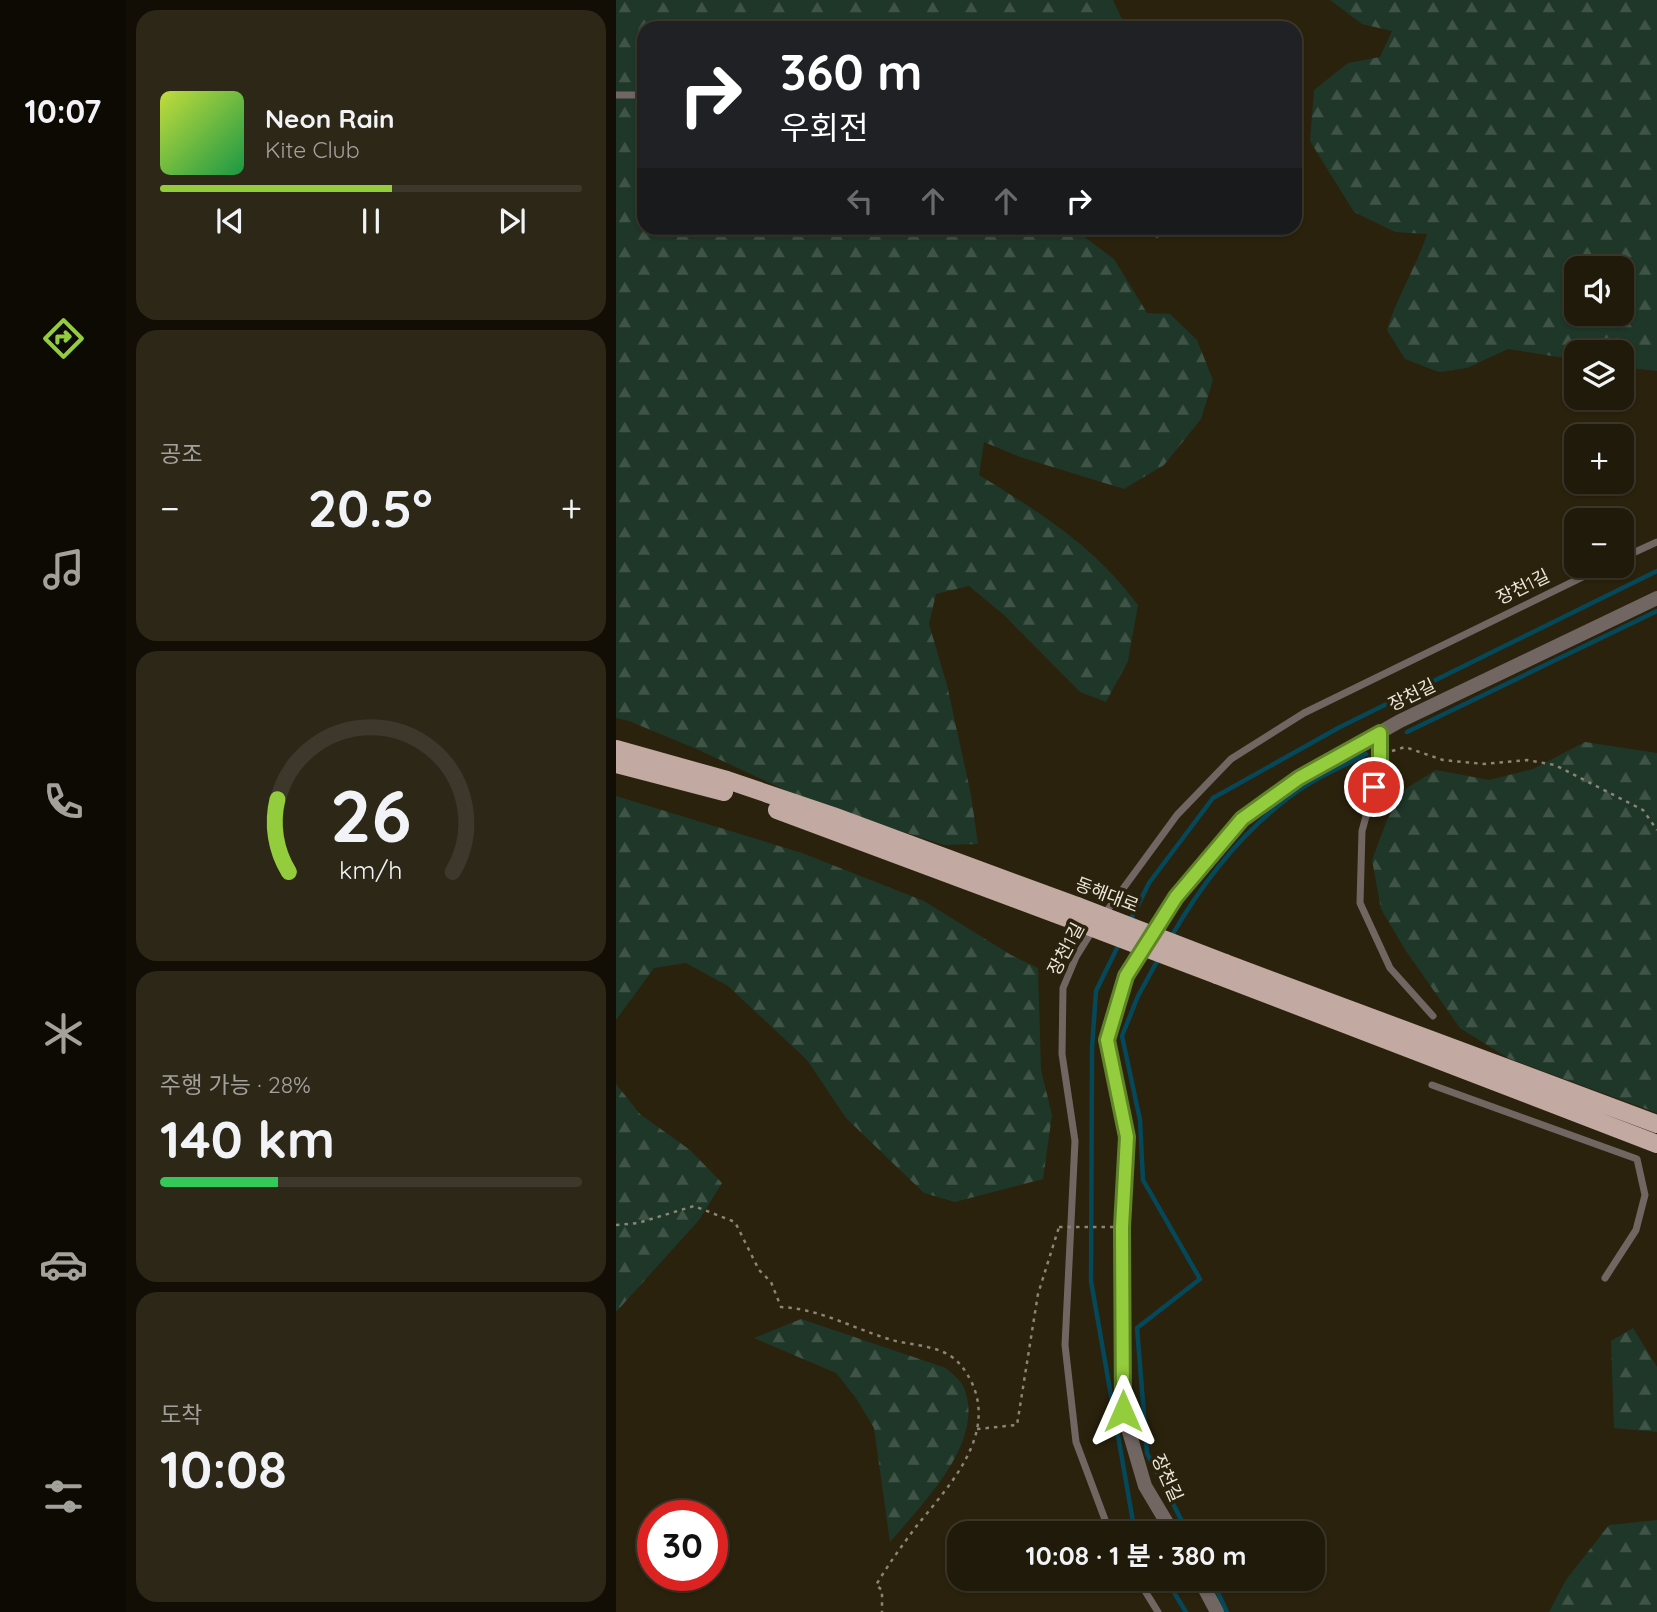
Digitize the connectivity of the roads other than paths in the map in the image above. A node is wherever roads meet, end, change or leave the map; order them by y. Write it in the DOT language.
graph roads {
  1 [pos="616,95"];
  2 [pos="637,95"];
  3 [pos="1657,542"];
  4 [pos="1634,553"];
  5 [pos="1579,578"];
  6 [pos="1657,598"];
  7 [pos="1380,733"];
  8 [pos="616,749"];
  9 [pos="616,764"];
  10 [pos="1075,913"];
  11 [pos="1221,969"];
  12 [pos="1433,1016"];
  13 [pos="1432,1085"];
  14 [pos="1657,1124"];
  15 [pos="1657,1144"];
  16 [pos="1605,1278"];
  17 [pos="1106,1521"];
  18 [pos="1166,1521"];
  19 [pos="1145,1591"];
  20 [pos="1206,1591"];
  21 [pos="1158,1612"];
  22 [pos="1217,1612"];
  1 -- 2 [label="lane"];
  3 -- 4 [label="lane"];
  5 -- 17 [label="lane, 장천1길"];
  6 -- 7 [label="street, 장천길"];
  7 -- 12 [label="lane"];
  7 -- 18 [label="street, 장천길"];
  8 -- 10 [label="main road, 동해대로"];
  9 -- 10 [label="main road, 동해대로"];
  10 -- 11 [label="main road, bridge"];
  11 -- 14 [label="main road"];
  11 -- 15 [label="main road"];
  13 -- 16 [label="lane"];
  19 -- 21 [label="lane"];
  20 -- 22 [label="street"];
}
